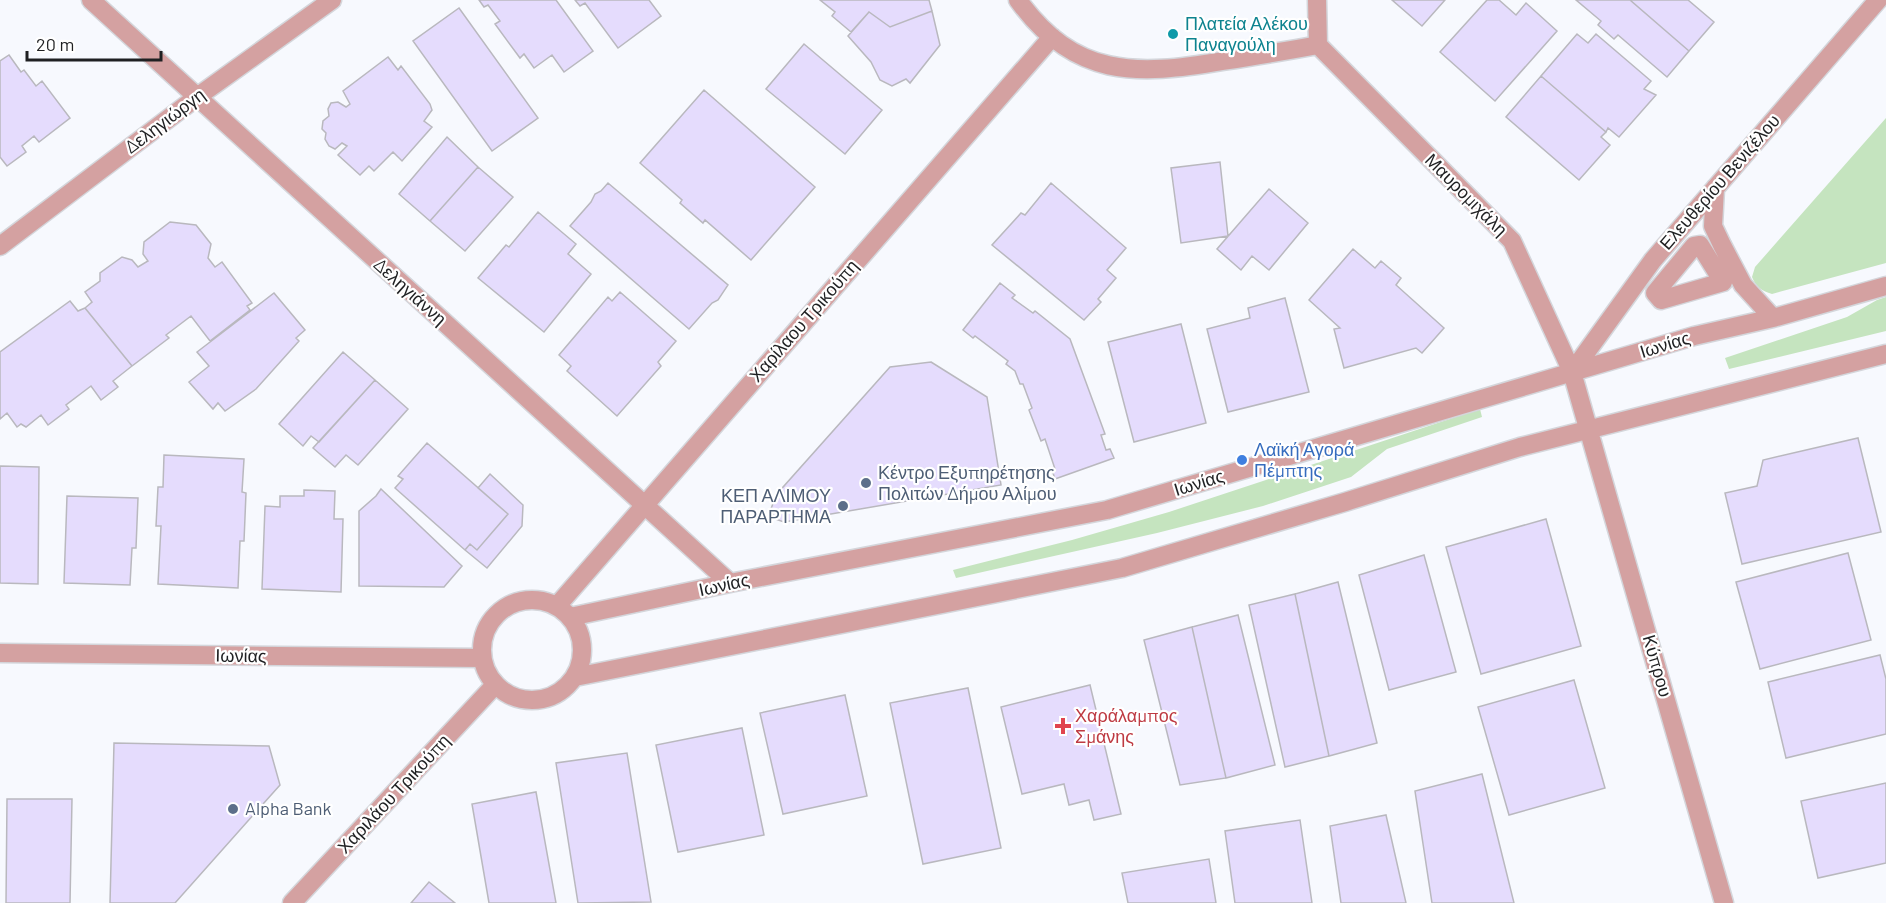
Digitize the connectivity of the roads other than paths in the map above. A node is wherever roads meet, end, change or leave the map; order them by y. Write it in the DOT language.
graph roads {
  1 [pos="91,0"];
  2 [pos="332,0"];
  3 [pos="1018,0"];
  4 [pos="1317,0"];
  5 [pos="1878,0"];
  6 [pos="1052,37"];
  7 [pos="1318,45"];
  8 [pos="197,97"];
  9 [pos="1715,189"];
  10 [pos="0,246"];
  11 [pos="1886,286"];
  12 [pos="1773,318"];
  13 [pos="1886,354"];
  14 [pos="1572,372"];
  15 [pos="1590,429"];
  16 [pos="644,505"];
  17 [pos="730,583"];
  18 [pos="564,612"];
  19 [pos="0,653"];
  20 [pos="482,658"];
  21 [pos="575,677"];
  22 [pos="495,685"];
  23 [pos="292,903"];
  24 [pos="1724,903"];
  1 -- 8 [label="street, Δεληγιάννη"];
  2 -- 8 [label="street, Δεληγιώργη"];
  3 -- 6 [label="street"];
  4 -- 7 [label="street"];
  5 -- 9 [label="street, Ελευθερίου Βενιζέλου"];
  6 -- 7 [label="street"];
  6 -- 16 [label="street, Χαρίλαου Τρικούπη"];
  7 -- 14 [label="street, Μαυρομιχάλη"];
  8 -- 10 [label="street, Δεληγιώργη"];
  8 -- 16 [label="street, Δεληγιάννη"];
  9 -- 12 [label="street"];
  9 -- 14 [label="street, Ελευθερίου Βενιζέλου"];
  11 -- 12 [label="street, Ιωνίας"];
  12 -- 14 [label="street, Ιωνίας"];
  13 -- 15 [label="street"];
  14 -- 15 [label="street, Μαυρομιχάλη"];
  14 -- 17 [label="street, Ιωνίας"];
  15 -- 21 [label="street"];
  15 -- 24 [label="street, Κύπρου"];
  16 -- 17 [label="street, Δεληγιάννη"];
  16 -- 18 [label="street, Χαρίλαου Τρικούπη"];
  17 -- 18 [label="street, Ιωνίας"];
  18 -- 20 [label="street"];
  18 -- 21 [label="street"];
  19 -- 20 [label="street, Ιωνίας"];
  20 -- 22 [label="street"];
  21 -- 22 [label="street"];
  22 -- 23 [label="street, Χαριλάου Τρικούπη"];
}
